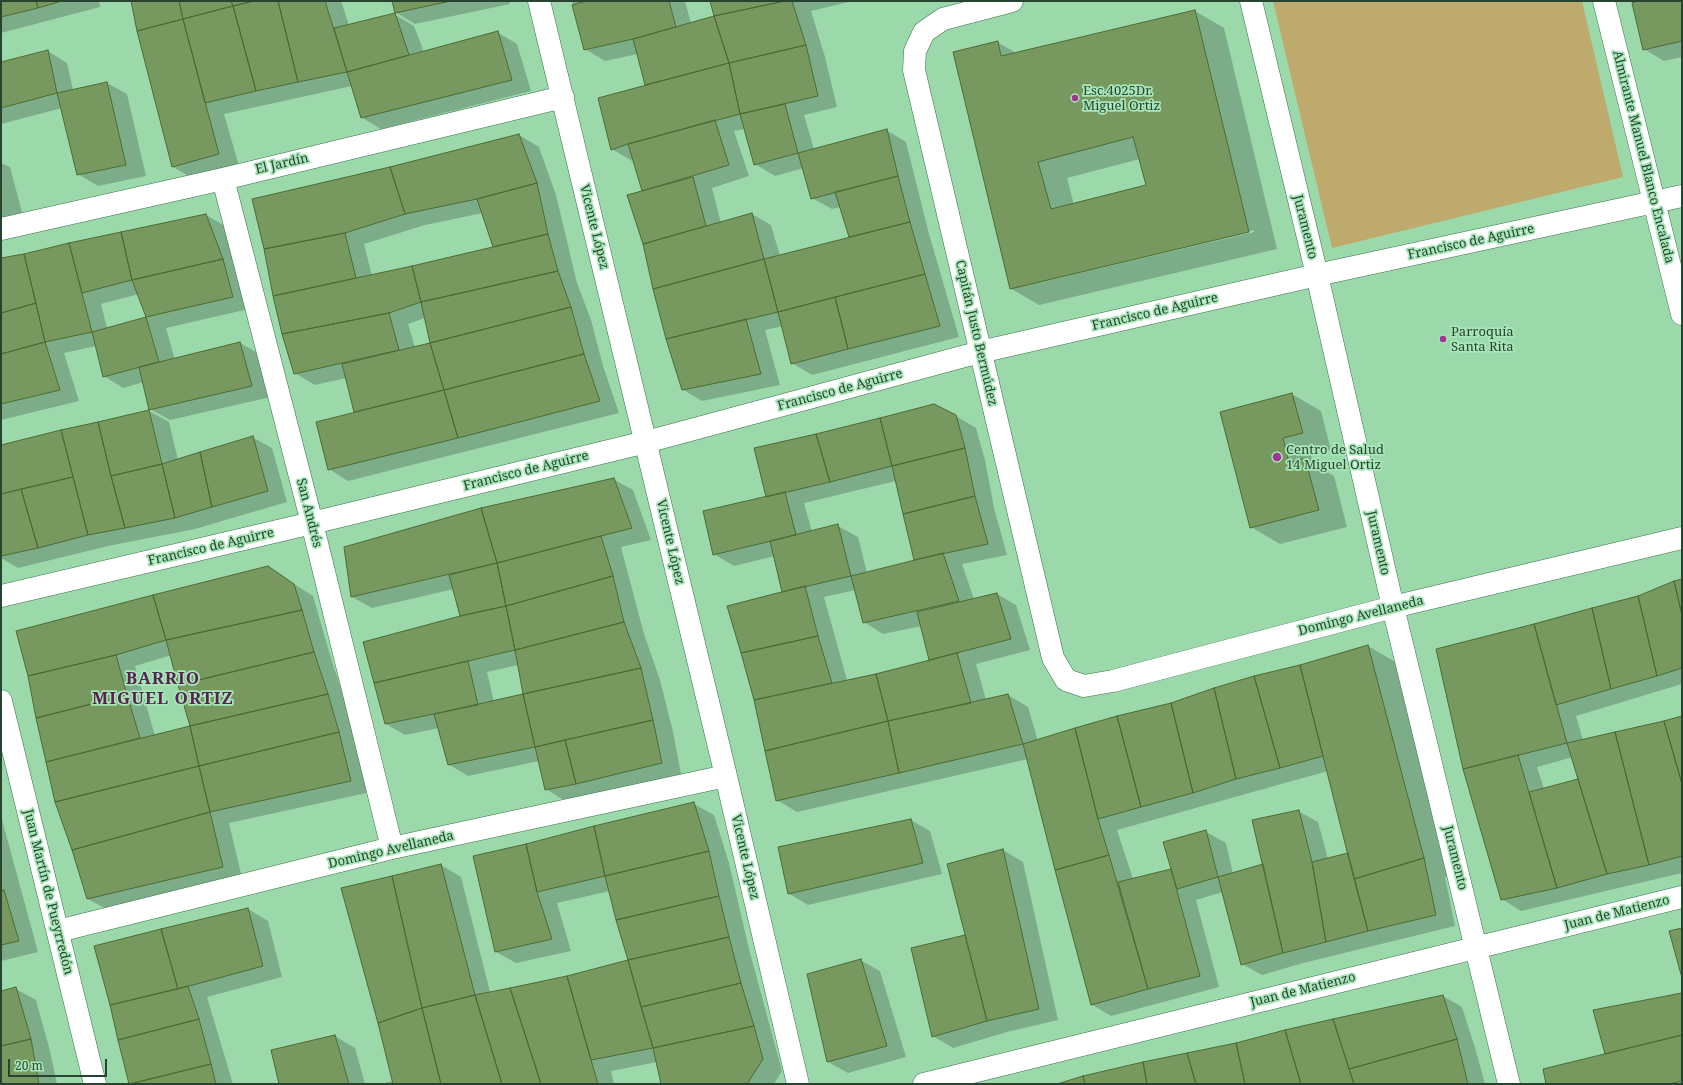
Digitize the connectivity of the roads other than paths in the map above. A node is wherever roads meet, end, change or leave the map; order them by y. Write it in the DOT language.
graph roads {
  1 [pos="539,1"];
  2 [pos="1012,1"];
  3 [pos="1251,1"];
  4 [pos="1604,1"];
  5 [pos="563,97"];
  6 [pos="222,179"];
  7 [pos="1682,196"];
  8 [pos="1654,202"];
  9 [pos="1,229"];
  10 [pos="1317,275"];
  11 [pos="1682,314"];
  12 [pos="980,352"];
  13 [pos="646,442"];
  14 [pos="312,523"];
  15 [pos="1682,538"];
  16 [pos="1,596"];
  17 [pos="1393,607"];
  18 [pos="1053,658"];
  19 [pos="1,701"];
  20 [pos="726,776"];
  21 [pos="392,848"];
  22 [pos="1682,897"];
  23 [pos="58,931"];
  24 [pos="1477,947"];
  25 [pos="95,1084"];
  26 [pos="798,1084"];
  27 [pos="924,1084"];
  28 [pos="1509,1084"];
  1 -- 5 [label="street, Vicente López"];
  2 -- 12 [label="street, Capitán Justo Bermúdez"];
  3 -- 10 [label="street, Juramento"];
  4 -- 8 [label="street, Almirante Manuel Blanco Encalada"];
  5 -- 6 [label="street, El Jardín"];
  5 -- 13 [label="street, Vicente López"];
  6 -- 9 [label="street, El Jardín"];
  6 -- 14 [label="street, San Andrés"];
  7 -- 8 [label="street, Francisco de Aguirre"];
  8 -- 10 [label="street, Francisco de Aguirre"];
  8 -- 11 [label="street, Almirante Manuel Blanco Encalada"];
  10 -- 12 [label="street, Francisco de Aguirre"];
  10 -- 17 [label="street, Juramento"];
  12 -- 13 [label="street, Francisco de Aguirre"];
  12 -- 18 [label="street, Capitán Justo Bermúdez"];
  13 -- 14 [label="street, Francisco de Aguirre"];
  13 -- 20 [label="street, Vicente López"];
  14 -- 16 [label="street, Francisco de Aguirre"];
  14 -- 21 [label="street, San Andrés"];
  15 -- 17 [label="street, Domingo Avellaneda"];
  17 -- 18 [label="street, Domingo Avellaneda"];
  17 -- 24 [label="street, Juramento"];
  19 -- 23 [label="street, Juan Martín de Pueyrredón"];
  20 -- 21 [label="street, Domingo Avellaneda"];
  20 -- 26 [label="street, Vicente López"];
  21 -- 23 [label="street, Domingo Avellaneda"];
  22 -- 24 [label="street, Juan de Matienzo"];
  23 -- 25 [label="street, Juan Martín de Pueyrredón"];
  24 -- 27 [label="street, Juan de Matienzo"];
  24 -- 28 [label="street, Juramento"];
}
